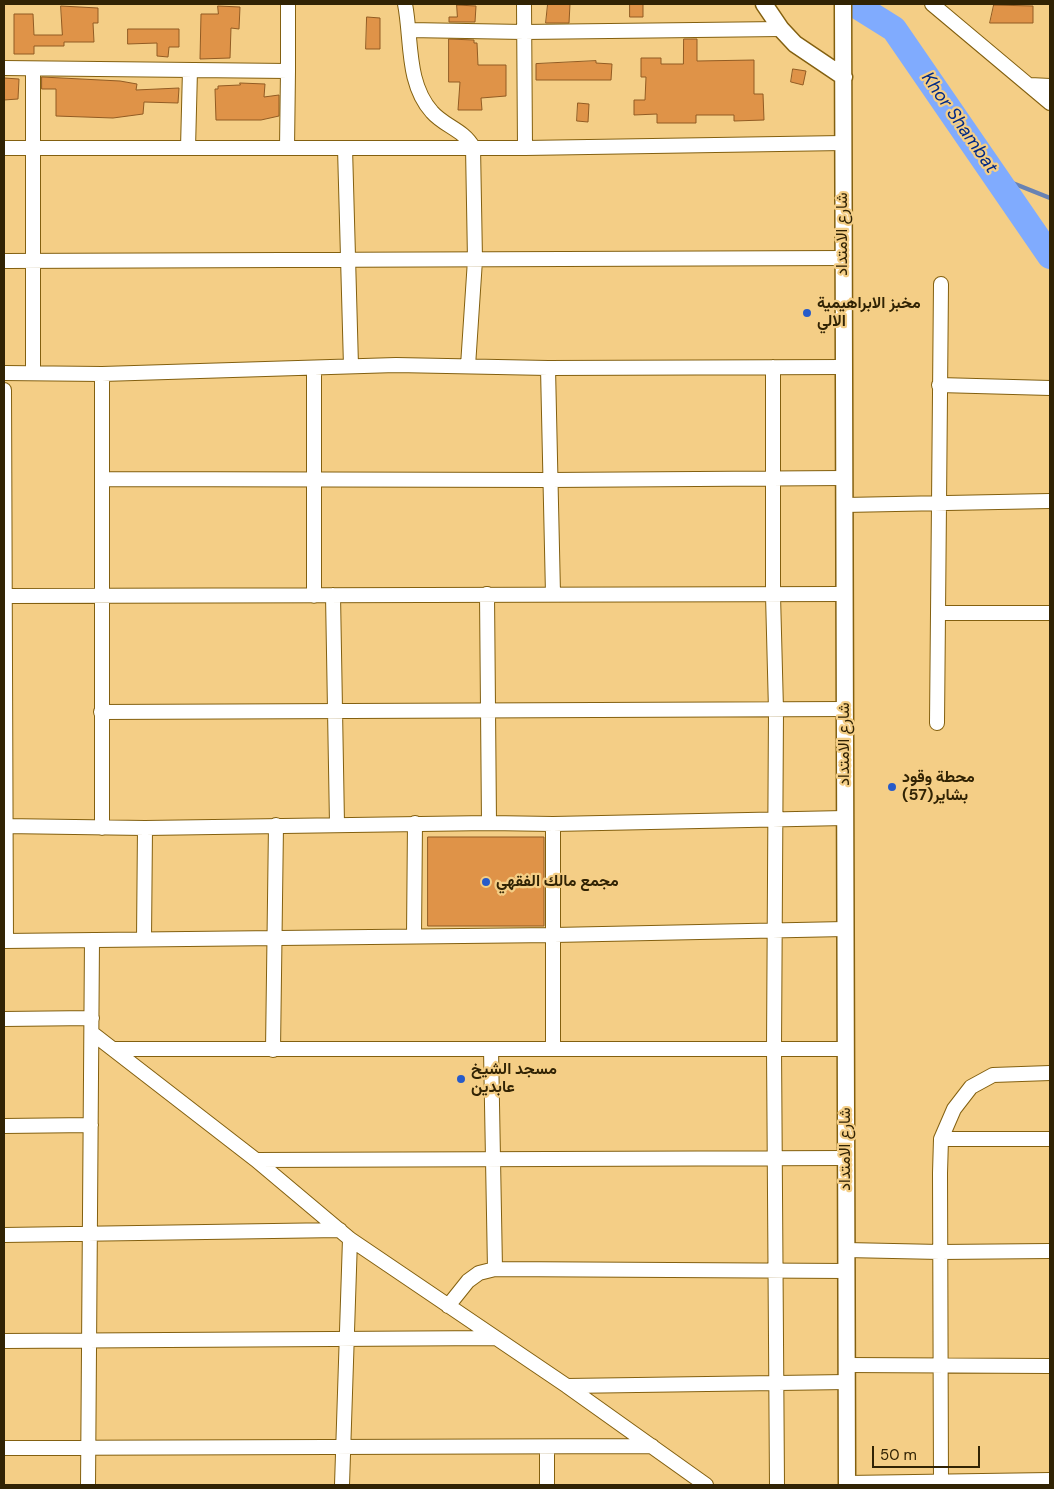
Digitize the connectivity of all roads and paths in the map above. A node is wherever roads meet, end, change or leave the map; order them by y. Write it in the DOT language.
graph roads {
  1 [pos="288,4"];
  2 [pos="405,4"];
  3 [pos="524,4"];
  4 [pos="764,4"];
  5 [pos="843,4"];
  6 [pos="932,4"];
  7 [pos="780,29"];
  8 [pos="409,30"];
  9 [pos="524,32"];
  10 [pos="4,68"];
  11 [pos="33,69"];
  12 [pos="190,70"];
  13 [pos="288,70"];
  14 [pos="844,77"];
  15 [pos="1030,85"];
  16 [pos="1050,86"];
  17 [pos="1050,103"];
  18 [pos="843,143"];
  19 [pos="473,147"];
  20 [pos="4,148"];
  21 [pos="188,148"];
  22 [pos="287,148"];
  23 [pos="345,148"];
  24 [pos="525,148"];
  25 [pos="33,149"];
  26 [pos="844,258"];
  27 [pos="347,260"];
  28 [pos="474,260"];
  29 [pos="4,261"];
  30 [pos="33,261"];
  31 [pos="941,284"];
  32 [pos="351,366"];
  33 [pos="468,366"];
  34 [pos="844,366"];
  35 [pos="773,367"];
  36 [pos="314,368"];
  37 [pos="548,368"];
  38 [pos="33,372"];
  39 [pos="4,373"];
  40 [pos="102,374"];
  41 [pos="940,385"];
  42 [pos="1050,388"];
  43 [pos="4,390"];
  44 [pos="4,468"];
  45 [pos="772,478"];
  46 [pos="844,478"];
  47 [pos="102,479"];
  48 [pos="314,480"];
  49 [pos="550,480"];
  50 [pos="1050,502"];
  51 [pos="938,504"];
  52 [pos="844,505"];
  53 [pos="487,594"];
  54 [pos="553,594"];
  55 [pos="844,594"];
  56 [pos="333,595"];
  57 [pos="773,595"];
  58 [pos="5,596"];
  59 [pos="102,596"];
  60 [pos="314,596"];
  61 [pos="938,613"];
  62 [pos="1050,613"];
  63 [pos="845,709"];
  64 [pos="334,710"];
  65 [pos="487,710"];
  66 [pos="776,710"];
  67 [pos="101,712"];
  68 [pos="937,723"];
  69 [pos="5,737"];
  70 [pos="845,818"];
  71 [pos="775,819"];
  72 [pos="489,822"];
  73 [pos="414,823"];
  74 [pos="337,824"];
  75 [pos="553,824"];
  76 [pos="276,825"];
  77 [pos="5,826"];
  78 [pos="102,828"];
  79 [pos="145,828"];
  80 [pos="845,929"];
  81 [pos="775,931"];
  82 [pos="554,935"];
  83 [pos="414,936"];
  84 [pos="275,937"];
  85 [pos="144,939"];
  86 [pos="92,940"];
  87 [pos="5,941"];
  88 [pos="92,1018"];
  89 [pos="4,1019"];
  90 [pos="92,1033"];
  91 [pos="774,1048"];
  92 [pos="115,1049"];
  93 [pos="491,1049"];
  94 [pos="553,1049"];
  95 [pos="846,1049"];
  96 [pos="273,1050"];
  97 [pos="1050,1073"];
  98 [pos="91,1125"];
  99 [pos="4,1126"];
  100 [pos="942,1139"];
  101 [pos="1050,1140"];
  102 [pos="846,1158"];
  103 [pos="493,1159"];
  104 [pos="776,1159"];
  105 [pos="256,1160"];
  106 [pos="4,1235"];
  107 [pos="90,1235"];
  108 [pos="345,1235"];
  109 [pos="846,1250"];
  110 [pos="1050,1251"];
  111 [pos="940,1252"];
  112 [pos="495,1269"];
  113 [pos="776,1269"];
  114 [pos="847,1270"];
  115 [pos="448,1306"];
  116 [pos="496,1338"];
  117 [pos="89,1340"];
  118 [pos="346,1340"];
  119 [pos="4,1341"];
  120 [pos="847,1365"];
  121 [pos="940,1366"];
  122 [pos="1050,1366"];
  123 [pos="777,1382"];
  124 [pos="847,1382"];
  125 [pos="567,1386"];
  126 [pos="343,1446"];
  127 [pos="652,1446"];
  128 [pos="88,1447"];
  129 [pos="547,1447"];
  130 [pos="4,1448"];
  131 [pos="1050,1480"];
  132 [pos="847,1484"];
  133 [pos="941,1484"];
  134 [pos="88,1485"];
  135 [pos="342,1485"];
  136 [pos="547,1485"];
  137 [pos="706,1485"];
  138 [pos="777,1485"];
  1 -- 13 [label="street"];
  2 -- 8 [label="street"];
  3 -- 9 [label="street"];
  4 -- 7 [label="street"];
  5 -- 14 [label="street, شارع الامتداد"];
  6 -- 15 [label="street"];
  7 -- 9 [label="street"];
  7 -- 14 [label="street"];
  8 -- 9 [label="street"];
  8 -- 19 [label="street"];
  9 -- 24 [label="street"];
  10 -- 11 [label="street"];
  11 -- 12 [label="street"];
  11 -- 25 [label="street"];
  12 -- 13 [label="street"];
  12 -- 21 [label="street"];
  13 -- 22 [label="street"];
  14 -- 18 [label="street, شارع الامتداد"];
  15 -- 16 [label="street"];
  15 -- 17 [label="street"];
  18 -- 24 [label="street"];
  18 -- 26 [label="street, شارع الامتداد"];
  19 -- 23 [label="street"];
  19 -- 24 [label="street"];
  19 -- 28 [label="street"];
  20 -- 25 [label="street"];
  21 -- 22 [label="street"];
  21 -- 25 [label="street"];
  22 -- 23 [label="street"];
  23 -- 27 [label="street"];
  25 -- 30 [label="street"];
  26 -- 28 [label="street"];
  26 -- 34 [label="street, شارع الامتداد"];
  27 -- 28 [label="street"];
  27 -- 30 [label="street"];
  27 -- 32 [label="street"];
  28 -- 33 [label="street"];
  29 -- 30 [label="street"];
  30 -- 38 [label="street"];
  31 -- 41 [label="street"];
  32 -- 33 [label="street"];
  32 -- 36 [label="street"];
  33 -- 37 [label="street"];
  34 -- 35 [label="street"];
  34 -- 46 [label="street, شارع الامتداد"];
  35 -- 37 [label="street"];
  35 -- 45 [label="street"];
  36 -- 40 [label="street"];
  36 -- 48 [label="street"];
  37 -- 49 [label="street"];
  38 -- 39 [label="street"];
  38 -- 40 [label="street"];
  40 -- 47 [label="street"];
  41 -- 42 [label="street"];
  41 -- 51 [label="street"];
  43 -- 44 [label="street"];
  44 -- 58 [label="street"];
  45 -- 46 [label="street"];
  45 -- 49 [label="street"];
  45 -- 57 [label="street"];
  46 -- 52 [label="street, شارع الامتداد"];
  47 -- 48 [label="street"];
  47 -- 59 [label="street"];
  48 -- 49 [label="street"];
  48 -- 60 [label="street"];
  49 -- 54 [label="street"];
  50 -- 51 [label="street"];
  51 -- 52 [label="street"];
  51 -- 61 [label="street"];
  52 -- 55 [label="street, شارع الامتداد"];
  53 -- 54 [label="street"];
  53 -- 56 [label="street"];
  53 -- 65 [label="street"];
  54 -- 57 [label="street"];
  55 -- 57 [label="street"];
  55 -- 63 [label="street, شارع الامتداد"];
  56 -- 60 [label="street"];
  56 -- 64 [label="street"];
  57 -- 66 [label="street"];
  58 -- 59 [label="street"];
  58 -- 69 [label="street"];
  59 -- 60 [label="street"];
  59 -- 67 [label="street"];
  61 -- 62 [label="street"];
  61 -- 68 [label="street"];
  63 -- 66 [label="street"];
  63 -- 70 [label="street, شارع الامتداد"];
  64 -- 65 [label="street"];
  64 -- 67 [label="street"];
  64 -- 74 [label="street"];
  65 -- 66 [label="street"];
  65 -- 72 [label="street"];
  66 -- 71 [label="street"];
  67 -- 78 [label="street"];
  69 -- 77 [label="street"];
  70 -- 71 [label="street"];
  70 -- 80 [label="street, شارع الامتداد"];
  71 -- 75 [label="street"];
  71 -- 81 [label="street"];
  72 -- 73 [label="street"];
  72 -- 75 [label="street"];
  73 -- 74 [label="street"];
  73 -- 83 [label="street"];
  74 -- 76 [label="street"];
  75 -- 82 [label="street"];
  76 -- 79 [label="street"];
  76 -- 84 [label="street"];
  77 -- 78 [label="street"];
  77 -- 87 [label="street"];
  78 -- 79 [label="street"];
  79 -- 85 [label="street"];
  80 -- 81 [label="street"];
  80 -- 95 [label="street, شارع الامتداد"];
  81 -- 82 [label="street"];
  81 -- 91 [label="street"];
  82 -- 83 [label="street"];
  82 -- 94 [label="street"];
  83 -- 84 [label="street"];
  84 -- 85 [label="street"];
  84 -- 96 [label="street"];
  85 -- 86 [label="street"];
  86 -- 87 [label="street"];
  86 -- 88 [label="street"];
  88 -- 89 [label="street"];
  88 -- 90 [label="street"];
  90 -- 92 [label="street"];
  90 -- 98 [label="street"];
  91 -- 94 [label="street"];
  91 -- 95 [label="street"];
  91 -- 104 [label="street"];
  92 -- 96 [label="street"];
  92 -- 105 [label="street"];
  93 -- 94 [label="street"];
  93 -- 96 [label="street"];
  93 -- 103 [label="street"];
  95 -- 102 [label="street, شارع الامتداد"];
  97 -- 100 [label="street"];
  98 -- 99 [label="street"];
  98 -- 107 [label="street"];
  100 -- 101 [label="street"];
  100 -- 111 [label="street"];
  102 -- 104 [label="street"];
  102 -- 109 [label="street, شارع الامتداد"];
  103 -- 104 [label="street"];
  103 -- 105 [label="street"];
  103 -- 112 [label="street"];
  104 -- 113 [label="street"];
  105 -- 108 [label="street"];
  106 -- 107 [label="street"];
  107 -- 108 [label="street"];
  107 -- 117 [label="street"];
  108 -- 115 [label="street"];
  108 -- 118 [label="street"];
  109 -- 111 [label="street"];
  109 -- 114 [label="street, شارع الامتداد"];
  110 -- 111 [label="street"];
  111 -- 121 [label="street"];
  112 -- 113 [label="street"];
  112 -- 115 [label="street"];
  113 -- 114 [label="street"];
  113 -- 123 [label="street"];
  114 -- 120 [label="street, شارع الامتداد"];
  115 -- 116 [label="street"];
  116 -- 118 [label="street"];
  116 -- 125 [label="street"];
  117 -- 118 [label="street"];
  117 -- 119 [label="street"];
  117 -- 128 [label="street"];
  118 -- 126 [label="street"];
  120 -- 121 [label="street"];
  120 -- 124 [label="street, شارع الامتداد"];
  121 -- 122 [label="street"];
  121 -- 133 [label="street"];
  123 -- 124 [label="street"];
  123 -- 125 [label="street"];
  123 -- 138 [label="street"];
  124 -- 132 [label="street, شارع الامتداد"];
  125 -- 127 [label="street"];
  126 -- 128 [label="street"];
  126 -- 129 [label="street"];
  126 -- 135 [label="street"];
  127 -- 129 [label="street"];
  127 -- 137 [label="street"];
  128 -- 130 [label="street"];
  128 -- 134 [label="street"];
  129 -- 136 [label="street"];
  131 -- 133 [label="street"];
  132 -- 133 [label="street"];
}
